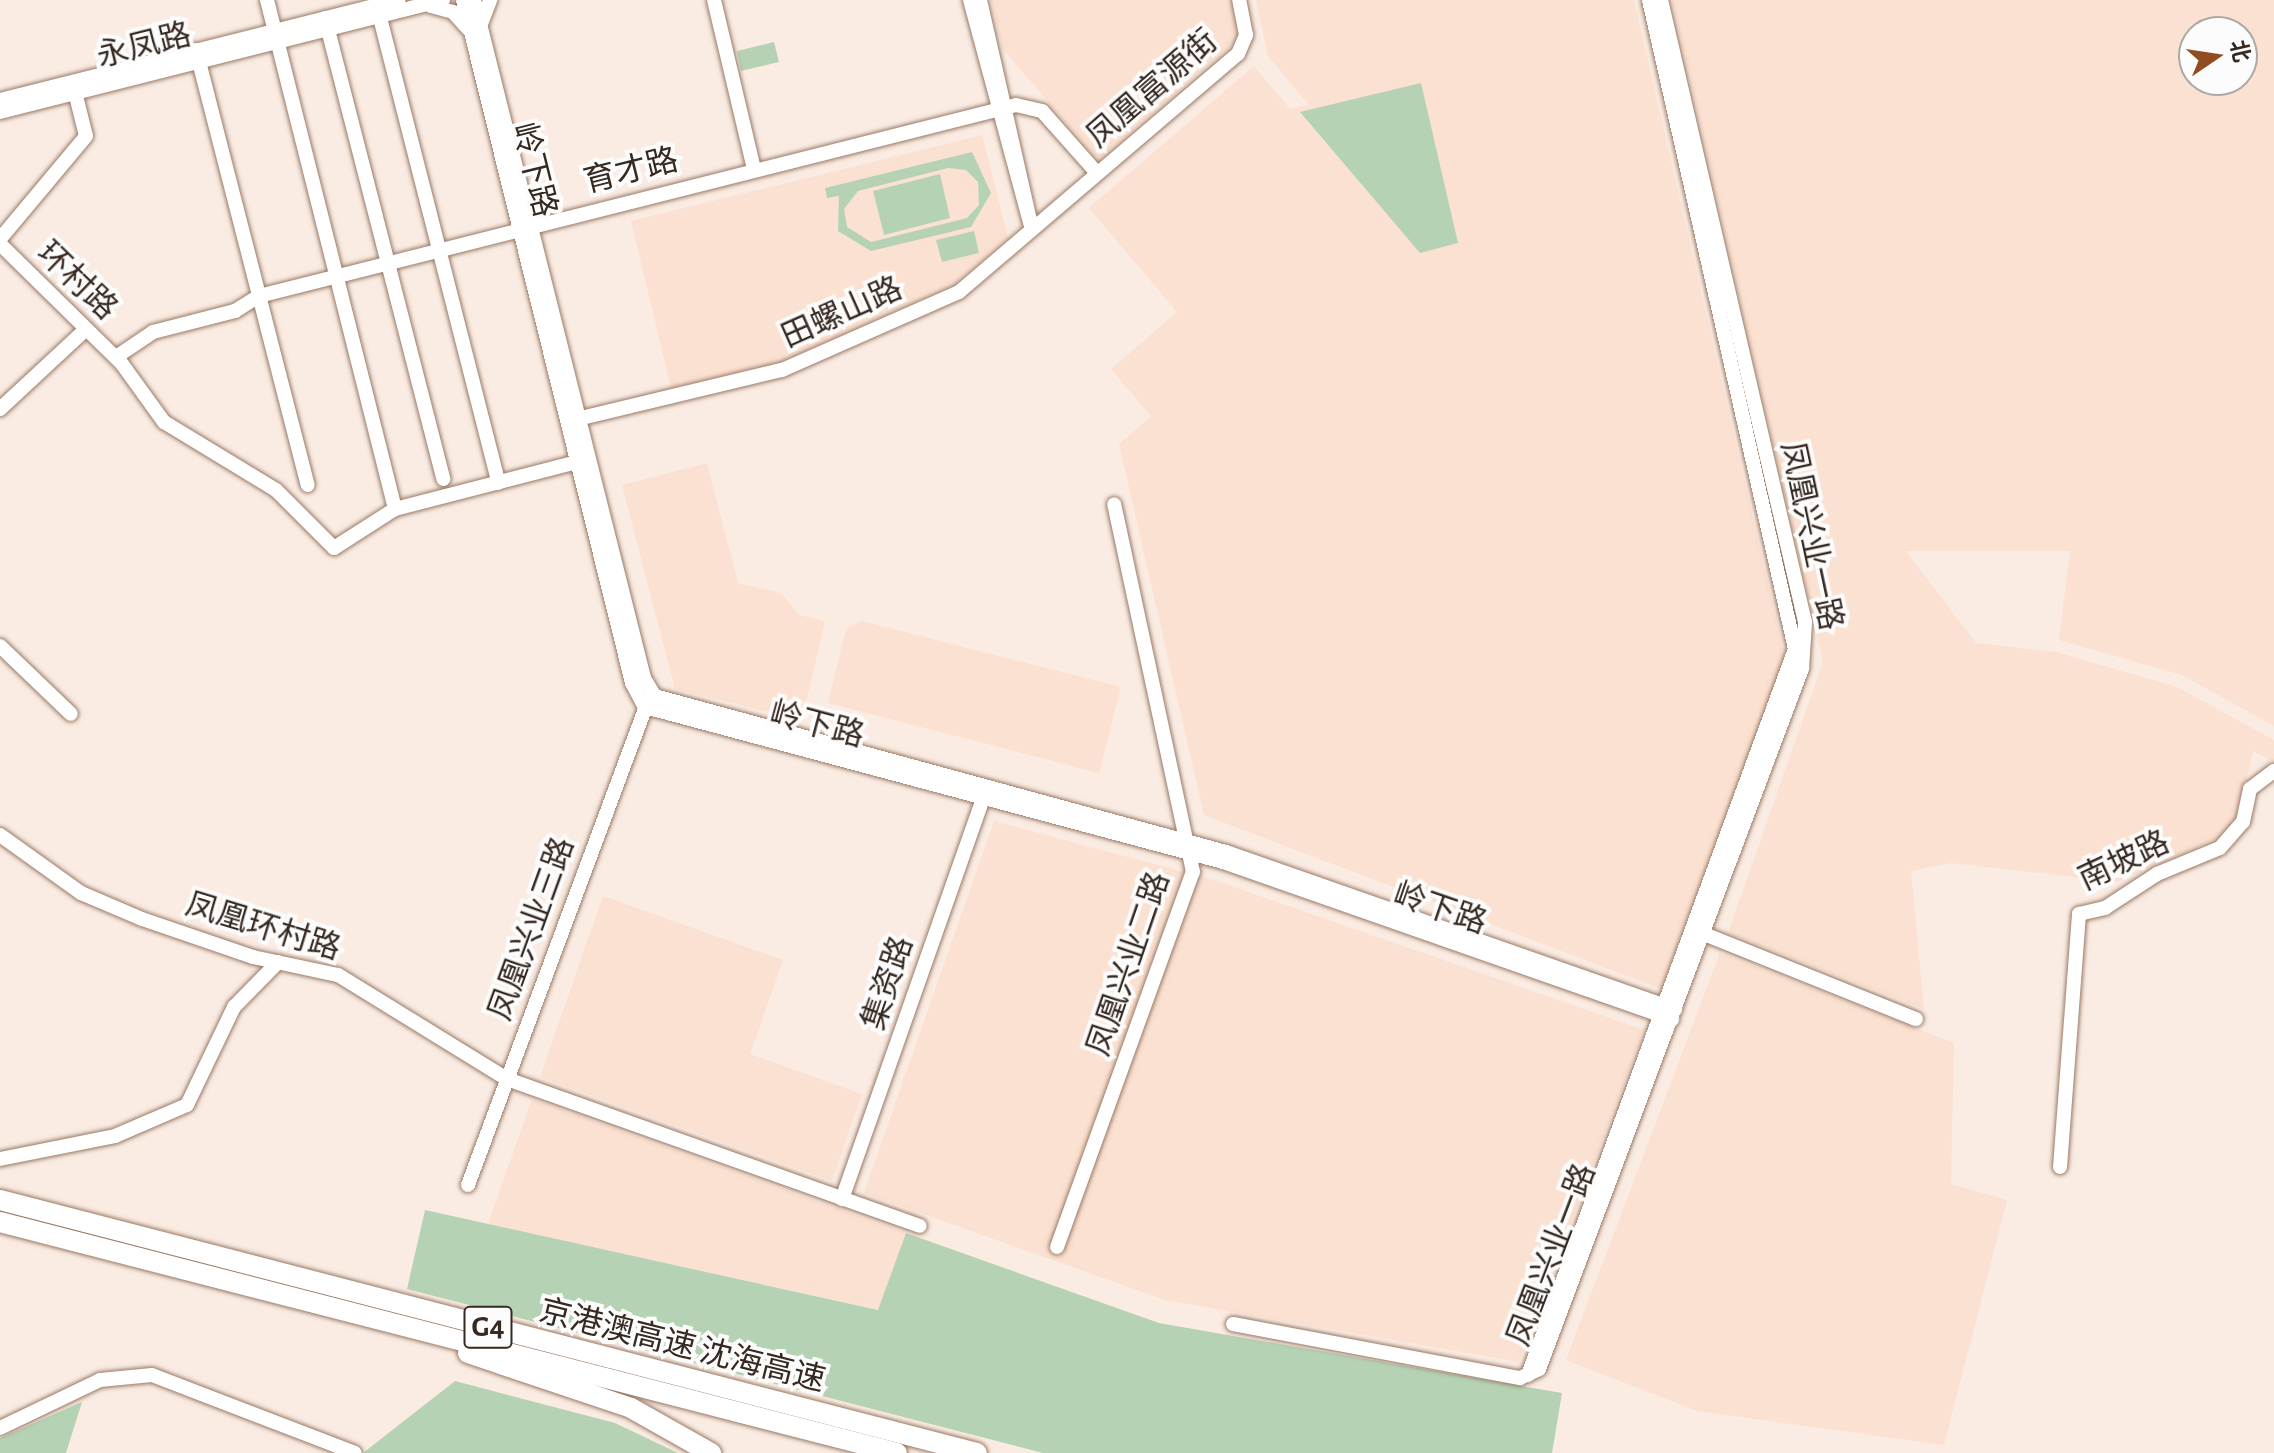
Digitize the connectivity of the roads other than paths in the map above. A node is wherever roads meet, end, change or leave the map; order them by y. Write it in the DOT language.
graph roads {
  1 [pos="267,0"];
  2 [pos="399,0"];
  3 [pos="443,0"];
  4 [pos="463,0"];
  5 [pos="474,0"];
  6 [pos="490,0"];
  7 [pos="714,0"];
  8 [pos="970,0"];
  9 [pos="980,0"];
  10 [pos="1239,0"];
  11 [pos="1649,0"];
  12 [pos="1661,0"];
  13 [pos="419,6"];
  14 [pos="378,11"];
  15 [pos="326,24"];
  16 [pos="477,35"];
  17 [pos="275,36"];
  18 [pos="198,56"];
  19 [pos="75,92"];
  20 [pos="0,100"];
  21 [pos="1002,108"];
  22 [pos="0,112"];
  23 [pos="754,169"];
  24 [pos="1097,173"];
  25 [pos="525,226"];
  26 [pos="1032,229"];
  27 [pos="0,241"];
  28 [pos="439,249"];
  29 [pos="387,263"];
  30 [pos="336,276"];
  31 [pos="259,296"];
  32 [pos="86,329"];
  33 [pos="116,357"];
  34 [pos="0,409"];
  35 [pos="573,420"];
  36 [pos="584,461"];
  37 [pos="443,479"];
  38 [pos="499,483"];
  39 [pos="308,485"];
  40 [pos="1114,504"];
  41 [pos="395,509"];
  42 [pos="0,646"];
  43 [pos="648,700"];
  44 [pos="71,714"];
  45 [pos="2274,771"];
  46 [pos="2266,782"];
  47 [pos="985,792"];
  48 [pos="0,835"];
  49 [pos="1193,848"];
  50 [pos="1698,932"];
  51 [pos="278,962"];
  52 [pos="1668,1012"];
  53 [pos="1916,1019"];
  54 [pos="507,1079"];
  55 [pos="0,1159"];
  56 [pos="2060,1167"];
  57 [pos="468,1185"];
  58 [pos="842,1199"];
  59 [pos="0,1200"];
  60 [pos="0,1222"];
  61 [pos="920,1226"];
  62 [pos="1057,1247"];
  63 [pos="1233,1324"];
  64 [pos="413,1329"];
  65 [pos="0,1428"];
  66 [pos="355,1453"];
  67 [pos="711,1453"];
  68 [pos="897,1453"];
  69 [pos="977,1453"];
  1 -- 17 [label="street"];
  2 -- 14 [label="street, 永凤路"];
  3 -- 13 [label="street, 永凤路"];
  4 -- 16 [label="street, 岭下路"];
  5 -- 16 [label="street, 岭下路"];
  6 -- 16 [label="street"];
  7 -- 23 [label="street"];
  8 -- 21 [label="street"];
  9 -- 21 [label="street"];
  10 -- 24 [label="street, 凤凰富源街"];
  11 -- 50 [label="street, 凤凰兴业一路"];
  12 -- 50 [label="street, 凤凰兴业一路"];
  13 -- 14 [label="street, 永凤路"];
  13 -- 16 [label="street"];
  14 -- 15 [label="street, 永凤路"];
  14 -- 28 [label="street"];
  15 -- 17 [label="street, 永凤路"];
  15 -- 29 [label="street"];
  16 -- 25 [label="street, 岭下路"];
  17 -- 18 [label="street, 永凤路"];
  17 -- 30 [label="street"];
  18 -- 19 [label="street, 永凤路"];
  18 -- 20 [label="street, 永凤路"];
  18 -- 31 [label="street"];
  19 -- 22 [label="street, 永凤路"];
  19 -- 27 [label="street"];
  21 -- 23 [label="street, 育才路"];
  21 -- 24 [label="street, 育才路"];
  21 -- 26 [label="street"];
  23 -- 25 [label="street, 育才路"];
  24 -- 26 [label="street, 田螺山路"];
  25 -- 28 [label="street, 育才路"];
  25 -- 35 [label="street, 岭下路"];
  26 -- 35 [label="street, 田螺山路"];
  27 -- 32 [label="street, 环村路"];
  28 -- 29 [label="street, 育才路"];
  28 -- 38 [label="street"];
  29 -- 30 [label="street, 育才路"];
  29 -- 37 [label="street"];
  30 -- 31 [label="street, 育才路"];
  30 -- 41 [label="street"];
  31 -- 33 [label="street, 育才路"];
  31 -- 39 [label="street"];
  32 -- 33 [label="street, 环村路"];
  32 -- 34 [label="street"];
  33 -- 41 [label="street, 环村路"];
  35 -- 36 [label="street, 岭下路"];
  36 -- 38 [label="street"];
  36 -- 43 [label="street, 岭下路"];
  38 -- 41 [label="street"];
  40 -- 49 [label="street, 凤凰兴业二路"];
  42 -- 44 [label="street"];
  43 -- 47 [label="street, 岭下路"];
  43 -- 54 [label="street, 凤凰兴业三路"];
  45 -- 46 [label="street"];
  46 -- 56 [label="street, 南坡路"];
  47 -- 49 [label="street, 岭下路"];
  47 -- 58 [label="street, 集资路"];
  48 -- 51 [label="street, 凤凰环村路"];
  49 -- 52 [label="street, 岭下路"];
  49 -- 62 [label="street, 凤凰兴业二路"];
  50 -- 52 [label="street, 凤凰兴业一路"];
  50 -- 53 [label="street"];
  51 -- 54 [label="street, 凤凰环村路"];
  51 -- 55 [label="street"];
  52 -- 63 [label="street, 凤凰兴业一路"];
  54 -- 57 [label="street, 凤凰兴业三路"];
  54 -- 58 [label="street, 凤凰环村路"];
  58 -- 61 [label="street, 凤凰环村路"];
  59 -- 69 [label="highway, 京港澳高速 沈海高速 / G4"];
  60 -- 64 [label="highway, 京港澳高速 沈海高速 / G4"];
  64 -- 67 [label="highway"];
  64 -- 68 [label="highway, 京港澳高速 沈海高速 / G4"];
  65 -- 66 [label="street"];
}
